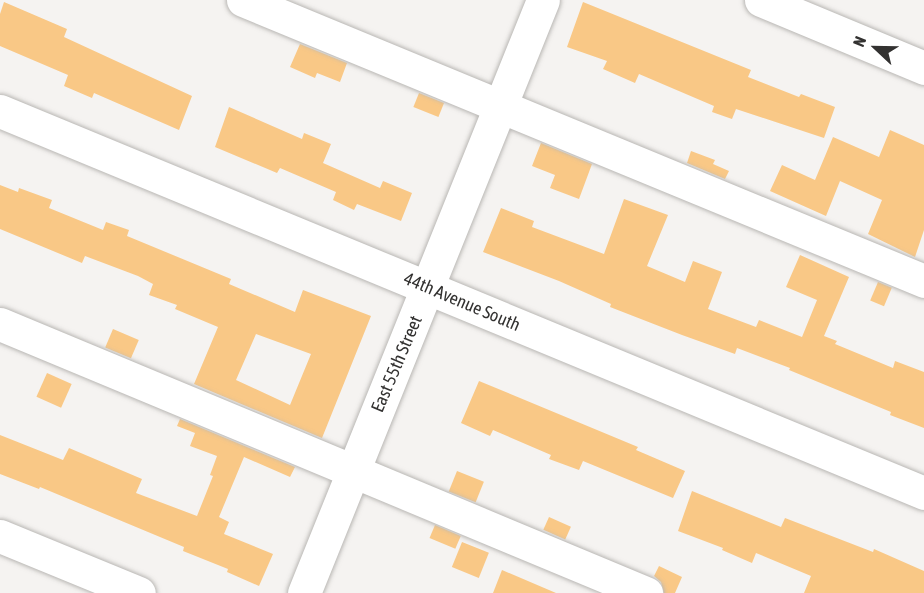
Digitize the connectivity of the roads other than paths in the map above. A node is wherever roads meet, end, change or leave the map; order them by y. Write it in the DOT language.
graph roads {
  1 [pos="243,0"];
  2 [pos="543,0"];
  3 [pos="761,0"];
  4 [pos="924,68"];
  5 [pos="501,105"];
  6 [pos="0,111"];
  7 [pos="924,281"];
  8 [pos="428,289"];
  9 [pos="0,324"];
  10 [pos="352,471"];
  11 [pos="924,493"];
  12 [pos="0,536"];
  13 [pos="139,593"];
  14 [pos="304,593"];
  15 [pos="646,593"];
  1 -- 5 [label="street"];
  2 -- 5 [label="street, East 55th Street"];
  3 -- 4 [label="street"];
  5 -- 7 [label="street"];
  5 -- 8 [label="street, East 55th Street"];
  6 -- 8 [label="street, 44th Avenue South"];
  8 -- 10 [label="street, East 55th Street"];
  8 -- 11 [label="street, 44th Avenue South"];
  9 -- 10 [label="street"];
  10 -- 14 [label="street, East 55th Street"];
  10 -- 15 [label="street"];
  12 -- 13 [label="street"];
}
